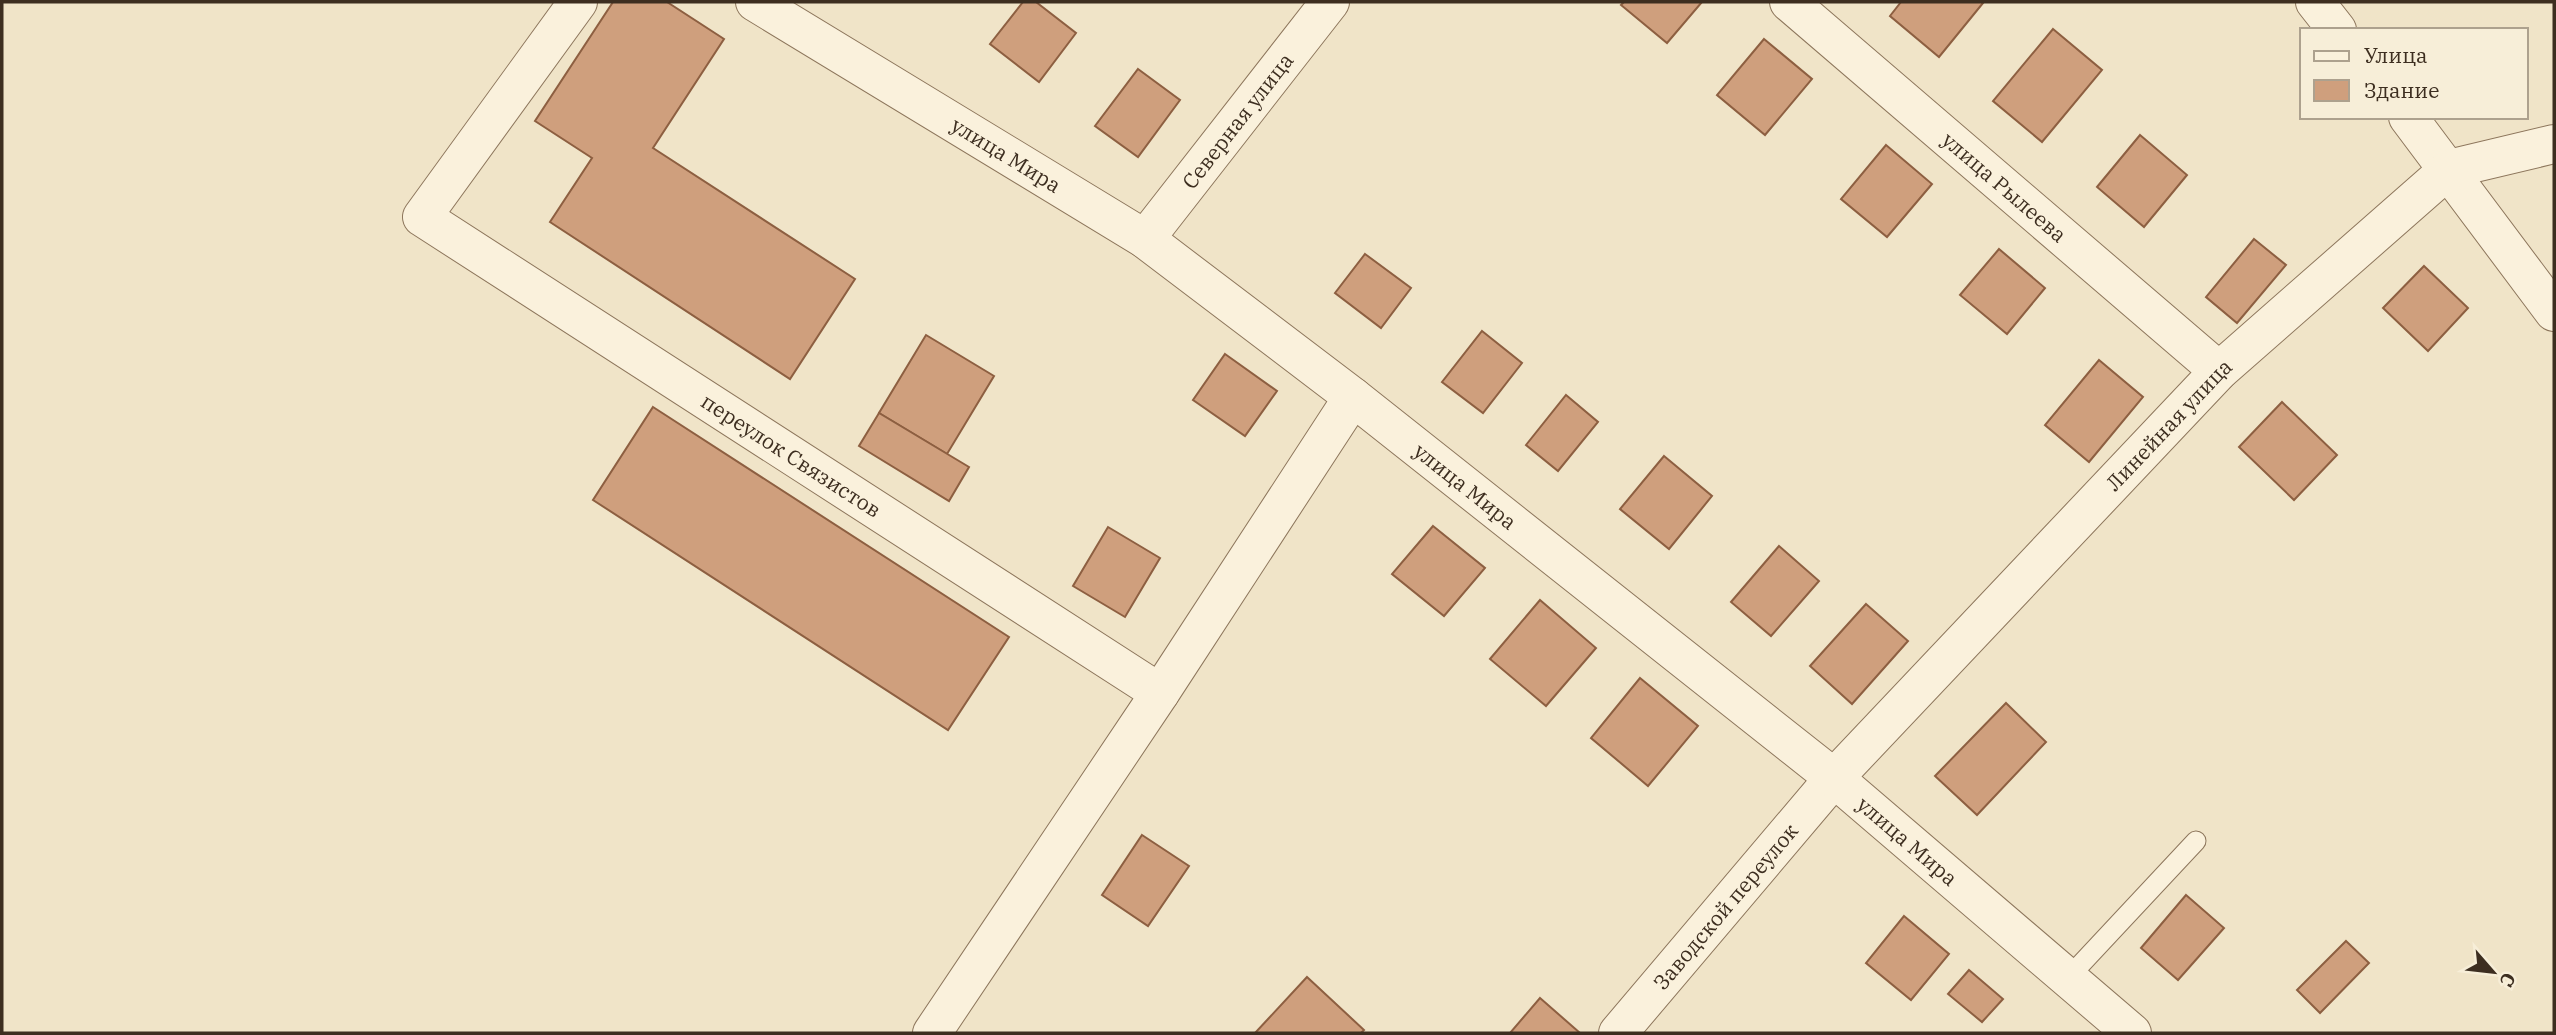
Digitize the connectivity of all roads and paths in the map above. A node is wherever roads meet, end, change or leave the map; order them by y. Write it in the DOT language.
graph roads {
  1 [pos="578,2"];
  2 [pos="755,2"];
  3 [pos="1330,2"];
  4 [pos="1789,2"];
  5 [pos="2315,2"];
  6 [pos="2335,28"];
  7 [pos="2410,119"];
  8 [pos="2554,144"];
  9 [pos="2449,169"];
  10 [pos="1145,239"];
  11 [pos="2554,312"];
  12 [pos="2219,371"];
  13 [pos="1353,397"];
  14 [pos="1160,693"];
  15 [pos="1834,778"];
  16 [pos="2196,841"];
  17 [pos="2067,979"];
  18 [pos="932,1033"];
  19 [pos="1618,1033"];
  20 [pos="2132,1033"];
  1 -- 14 [label="street, переулок Связистов"];
  2 -- 10 [label="street, улица Мира"];
  3 -- 10 [label="street, Северная улица"];
  4 -- 12 [label="street, улица Рылеева"];
  5 -- 6 [label="street"];
  7 -- 9 [label="street"];
  8 -- 9 [label="street, Линейная улица"];
  9 -- 11 [label="street"];
  9 -- 12 [label="street, Линейная улица"];
  10 -- 13 [label="street, улица Мира"];
  12 -- 15 [label="street, Линейная улица"];
  13 -- 14 [label="street"];
  13 -- 15 [label="street, улица Мира"];
  14 -- 18 [label="street"];
  15 -- 17 [label="street, улица Мира"];
  15 -- 19 [label="street, Заводской переулок"];
  16 -- 17 [label="lane"];
  17 -- 20 [label="street, улица Мира"];
}
